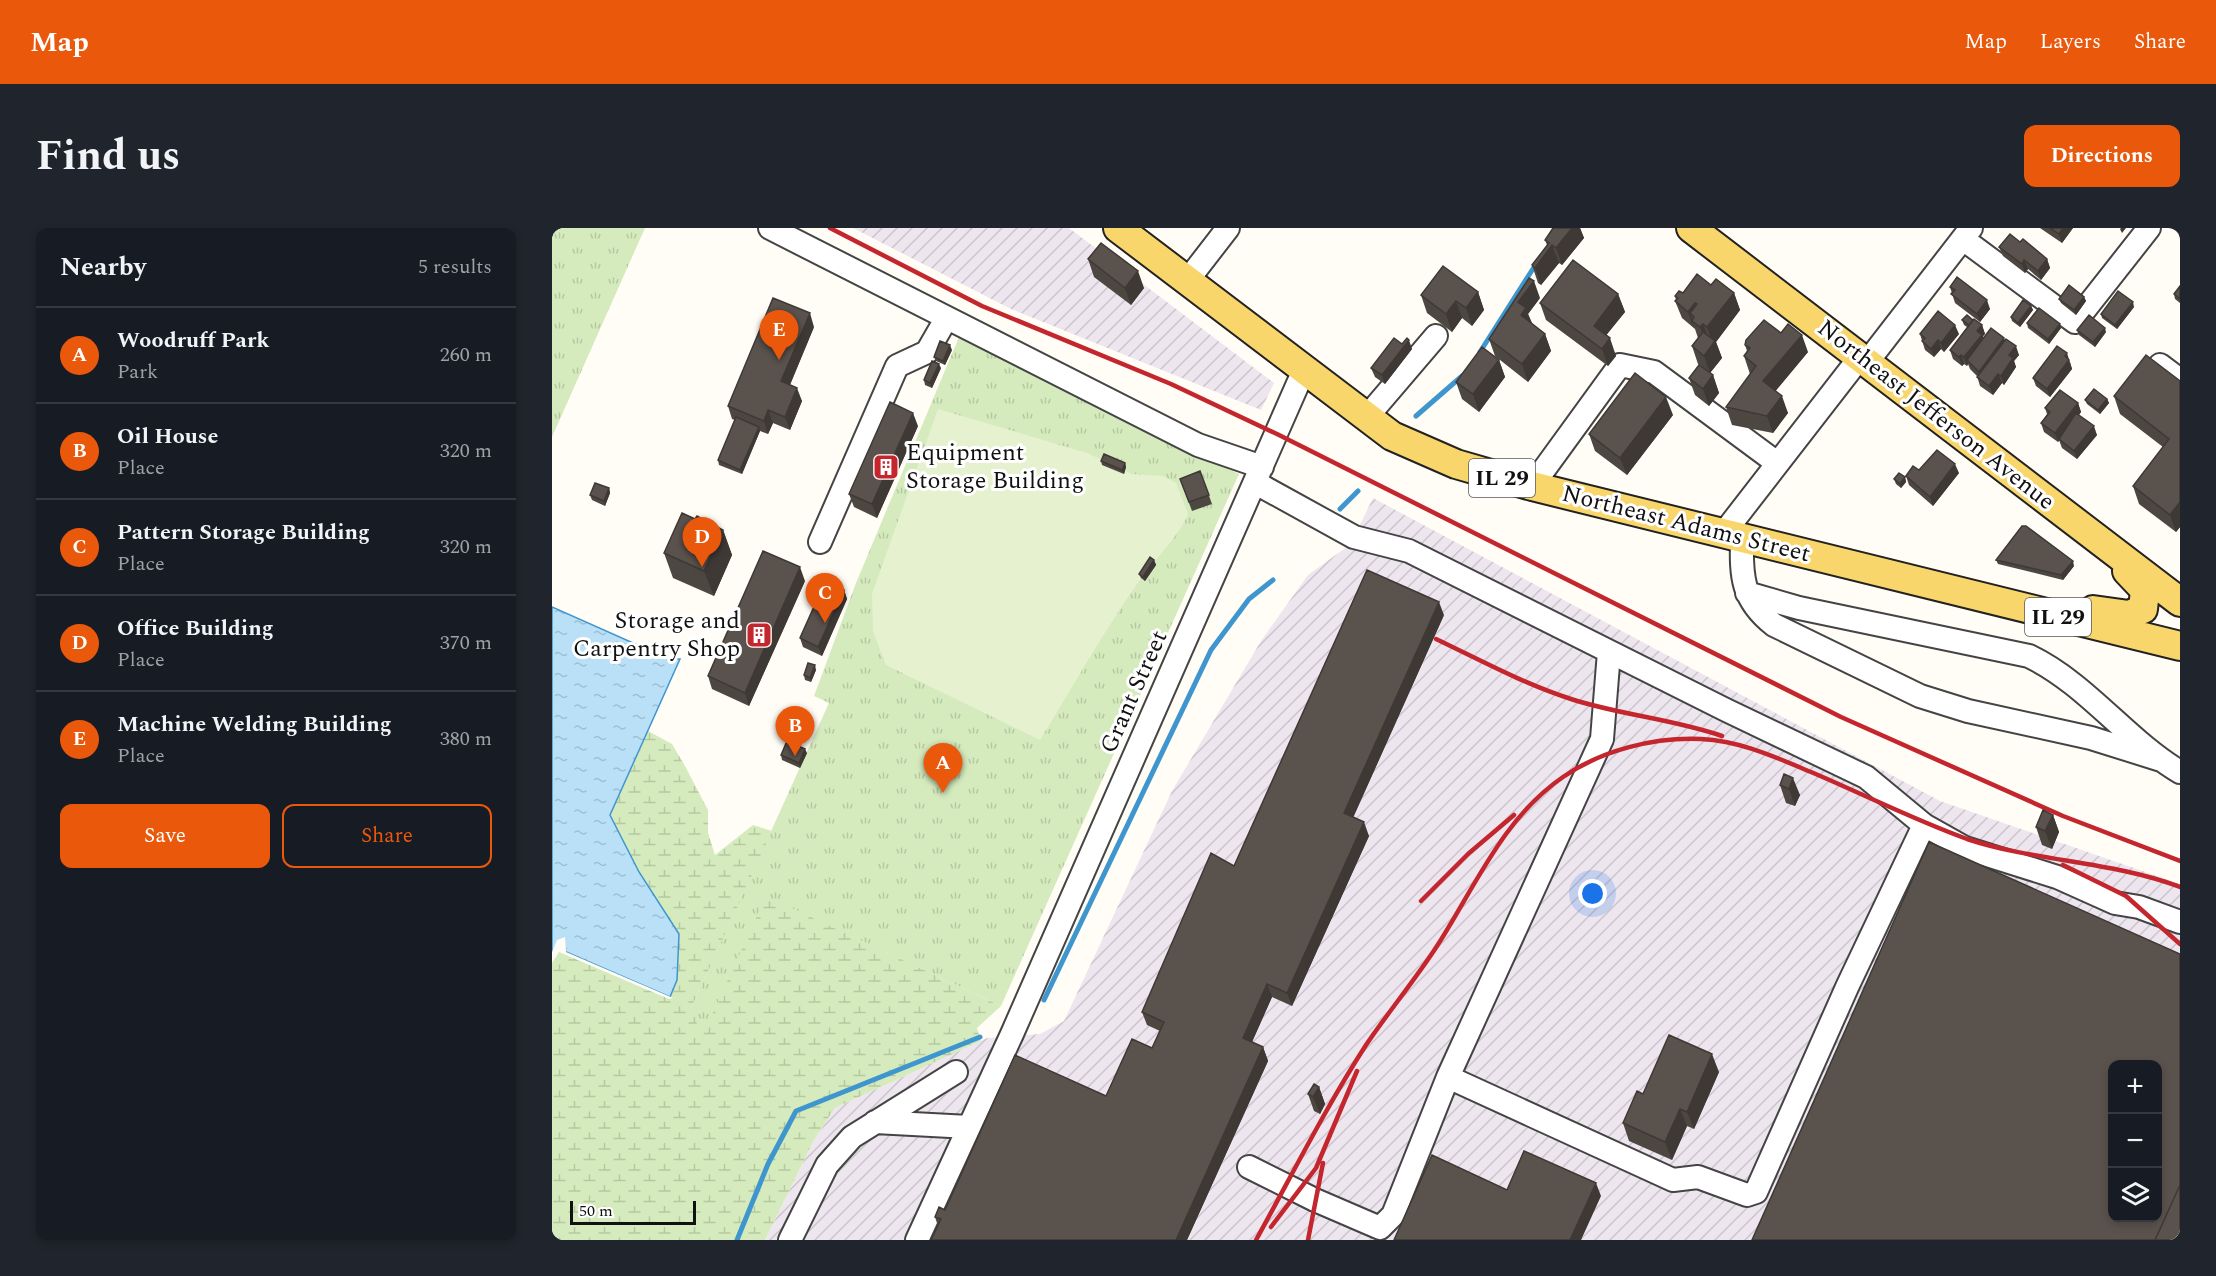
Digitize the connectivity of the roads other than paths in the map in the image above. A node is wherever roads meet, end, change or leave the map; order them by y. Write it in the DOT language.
graph roads {
  1 [pos="770,228"];
  2 [pos="1118,228"];
  3 [pos="1228,228"];
  4 [pos="1691,228"];
  5 [pos="2149,228"];
  6 [pos="1967,233"];
  7 [pos="1187,281"];
  8 [pos="946,319"];
  9 [pos="1436,336"];
  10 [pos="1864,358"];
  11 [pos="2160,364"];
  12 [pos="1304,370"];
  13 [pos="2180,380"];
  14 [pos="1366,418"];
  15 [pos="1777,463"];
  16 [pos="1259,475"];
  17 [pos="2028,485"];
  18 [pos="1532,486"];
  19 [pos="1732,536"];
  20 [pos="820,543"];
  21 [pos="1936,587"];
  22 [pos="1747,593"];
  23 [pos="2180,602"];
  24 [pos="2180,646"];
  25 [pos="1610,652"];
  26 [pos="2158,759"];
  27 [pos="2180,772"];
  28 [pos="1924,825"];
  29 [pos="2180,922"];
  30 [pos="957,1072"];
  31 [pos="1448,1077"];
  32 [pos="875,1122"];
  33 [pos="969,1127"];
  34 [pos="1249,1167"];
  35 [pos="1378,1234"];
  36 [pos="790,1240"];
  37 [pos="917,1240"];
  1 -- 8 [label="street"];
  2 -- 7 [label="main road, Northeast Adams Street / IL 29"];
  3 -- 7 [label="street"];
  4 -- 10 [label="main road, Northeast Jefferson Avenue"];
  5 -- 6 [label="street"];
  6 -- 10 [label="street"];
  7 -- 12 [label="main road, Northeast Adams Street / IL 29"];
  8 -- 16 [label="street"];
  8 -- 20 [label="street"];
  9 -- 14 [label="street"];
  10 -- 15 [label="street"];
  10 -- 17 [label="main road, Northeast Jefferson Avenue"];
  11 -- 13 [label="street"];
  12 -- 14 [label="main road, Northeast Adams Street / IL 29"];
  12 -- 16 [label="street, Grant Street"];
  14 -- 18 [label="main road, Northeast Adams Street / IL 29"];
  15 -- 18 [label="street"];
  15 -- 19 [label="street"];
  16 -- 25 [label="street"];
  16 -- 33 [label="street, Grant Street"];
  17 -- 21 [label="main road"];
  17 -- 23 [label="main road, Northeast Jefferson Avenue"];
  18 -- 19 [label="main road, Northeast Adams Street / IL 29"];
  19 -- 21 [label="main road, Northeast Adams Street / IL 29"];
  19 -- 22 [label="street"];
  21 -- 24 [label="main road, Northeast Adams Street / IL 29"];
  22 -- 26 [label="street"];
  22 -- 26 [label="street"];
  25 -- 28 [label="street"];
  25 -- 31 [label="street"];
  26 -- 27 [label="street"];
  28 -- 29 [label="street"];
  28 -- 31 [label="street"];
  30 -- 32 [label="street"];
  31 -- 35 [label="street"];
  32 -- 33 [label="street"];
  32 -- 36 [label="street"];
  33 -- 37 [label="street, Grant Street"];
  34 -- 35 [label="street"];
}
